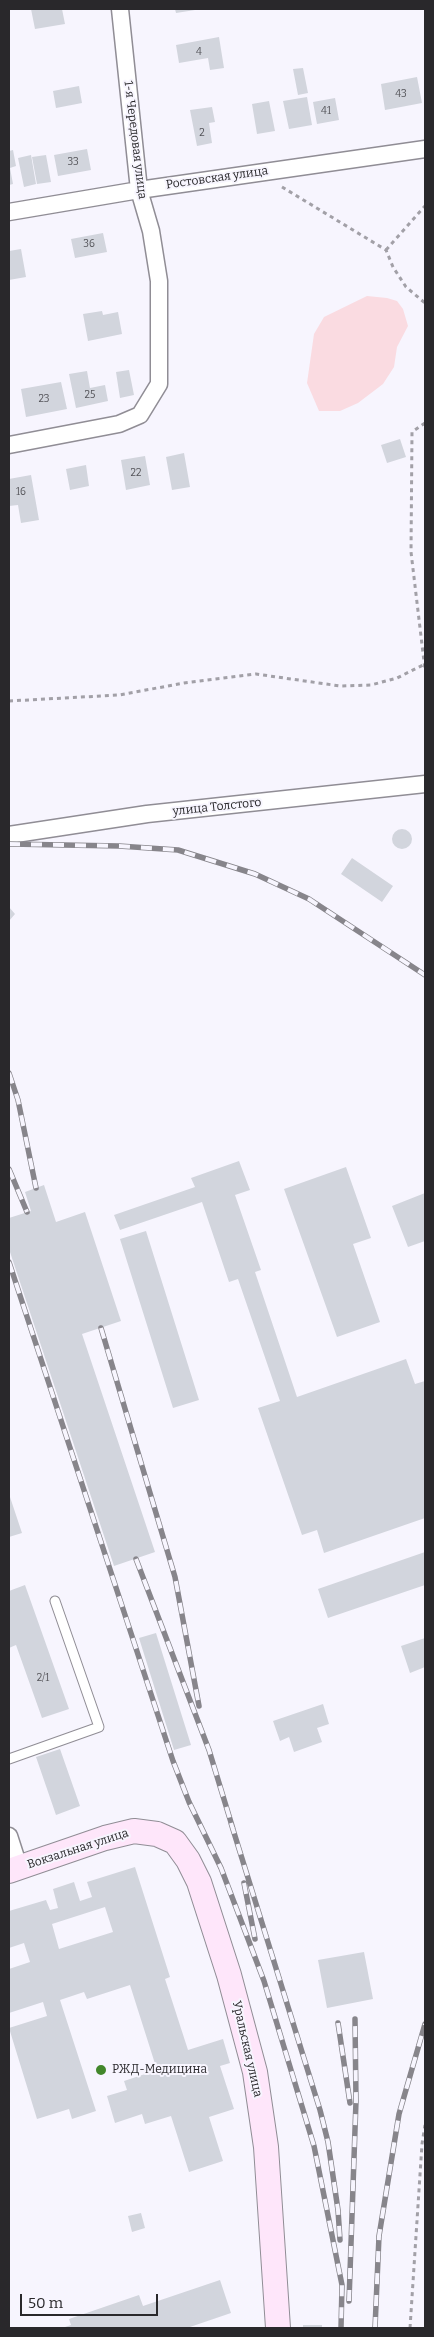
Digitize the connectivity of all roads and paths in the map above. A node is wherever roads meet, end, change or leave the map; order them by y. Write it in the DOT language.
graph roads {
  1 [pos="120,9"];
  2 [pos="425,149"];
  3 [pos="258,172"];
  4 [pos="139,190"];
  5 [pos="425,206"];
  6 [pos="9,212"];
  7 [pos="386,250"];
  8 [pos="425,303"];
  9 [pos="425,423"];
  10 [pos="9,445"];
  11 [pos="425,664"];
  12 [pos="425,670"];
  13 [pos="9,700"];
  14 [pos="425,784"];
  15 [pos="9,835"];
  16 [pos="54,1601"];
  17 [pos="9,1759"];
  18 [pos="9,1836"];
  19 [pos="175,1842"];
  20 [pos="14,1869"];
  21 [pos="425,2125"];
  22 [pos="278,2328"];
  23 [pos="410,2328"];
  1 -- 4 [label="street, 1-я Чередовая улица"];
  2 -- 3 [label="street, Ростовская улица"];
  3 -- 4 [label="street, Ростовская улица"];
  3 -- 7 [label="path"];
  4 -- 6 [label="street, Ростовская улица"];
  4 -- 10 [label="street, 1-я Чередовая улица"];
  5 -- 7 [label="path"];
  7 -- 8 [label="path"];
  9 -- 11 [label="path"];
  11 -- 12 [label="path"];
  11 -- 13 [label="path"];
  14 -- 15 [label="street, улица Толстого"];
  16 -- 17 [label="lane"];
  18 -- 20 [label="street"];
  19 -- 20 [label="street, Вокзальная улица"];
  19 -- 22 [label="street, Уральская улица"];
  21 -- 23 [label="path"];
}
